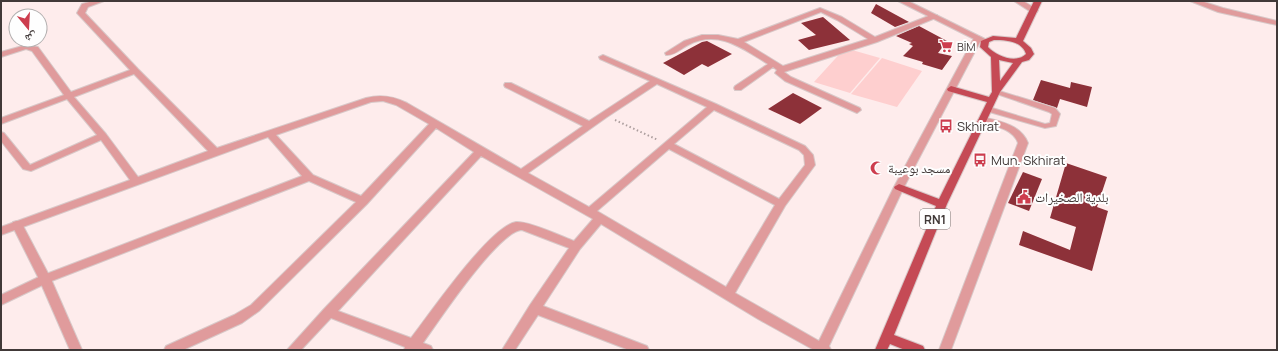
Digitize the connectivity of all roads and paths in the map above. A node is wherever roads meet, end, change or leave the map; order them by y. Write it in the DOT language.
graph roads {
  1 [pos="100,1"];
  2 [pos="902,1"];
  3 [pos="1018,1"];
  4 [pos="1038,1"];
  5 [pos="1194,1"];
  6 [pos="1034,10"];
  7 [pos="934,17"];
  8 [pos="1277,23"];
  9 [pos="982,39"];
  10 [pos="874,40"];
  11 [pos="738,42"];
  12 [pos="1018,42"];
  13 [pos="670,53"];
  14 [pos="1,55"];
  15 [pos="995,56"];
  16 [pos="604,57"];
  17 [pos="1020,60"];
  18 [pos="774,63"];
  19 [pos="782,69"];
  20 [pos="135,71"];
  21 [pos="656,81"];
  22 [pos="508,85"];
  23 [pos="738,88"];
  24 [pos="951,88"];
  25 [pos="69,96"];
  26 [pos="992,101"];
  27 [pos="713,106"];
  28 [pos="857,110"];
  29 [pos="604,115"];
  30 [pos="983,120"];
  31 [pos="1,121"];
  32 [pos="435,124"];
  33 [pos="589,126"];
  34 [pos="269,133"];
  35 [pos="1,135"];
  36 [pos="103,136"];
  37 [pos="668,145"];
  38 [pos="480,151"];
  39 [pos="215,152"];
  40 [pos="522,173"];
  41 [pos="309,177"];
  42 [pos="136,181"];
  43 [pos="899,187"];
  44 [pos="363,201"];
  45 [pos="781,204"];
  46 [pos="942,204"];
  47 [pos="595,215"];
  48 [pos="17,225"];
  49 [pos="1,230"];
  50 [pos="576,246"];
  51 [pos="45,279"];
  52 [pos="728,294"];
  53 [pos="1,300"];
  54 [pos="534,308"];
  55 [pos="328,312"];
  56 [pos="886,337"];
  57 [pos="412,348"];
  58 [pos="822,349"];
  59 [pos="76,350"];
  60 [pos="170,350"];
  61 [pos="292,350"];
  62 [pos="427,350"];
  63 [pos="508,350"];
  64 [pos="642,350"];
  65 [pos="881,350"];
  66 [pos="919,350"];
  67 [pos="945,350"];
  1 -- 20 [label="street"];
  2 -- 7 [label="street"];
  3 -- 6 [label="street"];
  4 -- 6 [label="main road"];
  5 -- 8 [label="street"];
  6 -- 12 [label="main road"];
  7 -- 9 [label="street"];
  7 -- 10 [label="street"];
  9 -- 12 [label="main road"];
  9 -- 15 [label="main road"];
  9 -- 24 [label="street"];
  10 -- 11 [label="street"];
  10 -- 19 [label="street"];
  11 -- 13 [label="street"];
  11 -- 18 [label="street"];
  12 -- 17 [label="main road, RN1"];
  14 -- 25 [label="street"];
  15 -- 17 [label="main road"];
  15 -- 26 [label="main road"];
  16 -- 21 [label="street"];
  17 -- 26 [label="main road, RN1"];
  18 -- 19 [label="street"];
  18 -- 23 [label="street"];
  19 -- 28 [label="street"];
  20 -- 25 [label="street"];
  20 -- 39 [label="street"];
  21 -- 27 [label="street"];
  21 -- 29 [label="street"];
  22 -- 33 [label="street"];
  24 -- 26 [label="main road"];
  24 -- 43 [label="street"];
  25 -- 31 [label="street"];
  25 -- 36 [label="street"];
  26 -- 26 [label="lane"];
  26 -- 30 [label="main road, RN1"];
  27 -- 37 [label="street"];
  27 -- 45 [label="street"];
  29 -- 33 [label="street"];
  29 -- 37 [label="path"];
  30 -- 46 [label="main road, RN1"];
  30 -- 67 [label="street"];
  32 -- 34 [label="street"];
  32 -- 38 [label="street"];
  32 -- 44 [label="street"];
  33 -- 40 [label="street"];
  34 -- 39 [label="street"];
  34 -- 41 [label="street"];
  35 -- 36 [label="street"];
  36 -- 42 [label="street"];
  37 -- 45 [label="street"];
  37 -- 47 [label="street"];
  38 -- 40 [label="street"];
  38 -- 55 [label="street"];
  39 -- 42 [label="street"];
  40 -- 47 [label="street"];
  41 -- 44 [label="street"];
  41 -- 51 [label="street"];
  42 -- 48 [label="street"];
  43 -- 46 [label="main road"];
  43 -- 58 [label="street"];
  44 -- 60 [label="street"];
  45 -- 52 [label="street"];
  46 -- 56 [label="main road, RN1"];
  47 -- 50 [label="street"];
  47 -- 52 [label="street"];
  48 -- 49 [label="street"];
  48 -- 51 [label="street"];
  50 -- 54 [label="street"];
  50 -- 57 [label="street"];
  51 -- 53 [label="street"];
  51 -- 59 [label="street"];
  52 -- 58 [label="street"];
  54 -- 63 [label="street"];
  54 -- 64 [label="street"];
  55 -- 57 [label="street"];
  55 -- 61 [label="street"];
  56 -- 65 [label="main road, RN1"];
  56 -- 66 [label="main road"];
  57 -- 62 [label="street"];
}
